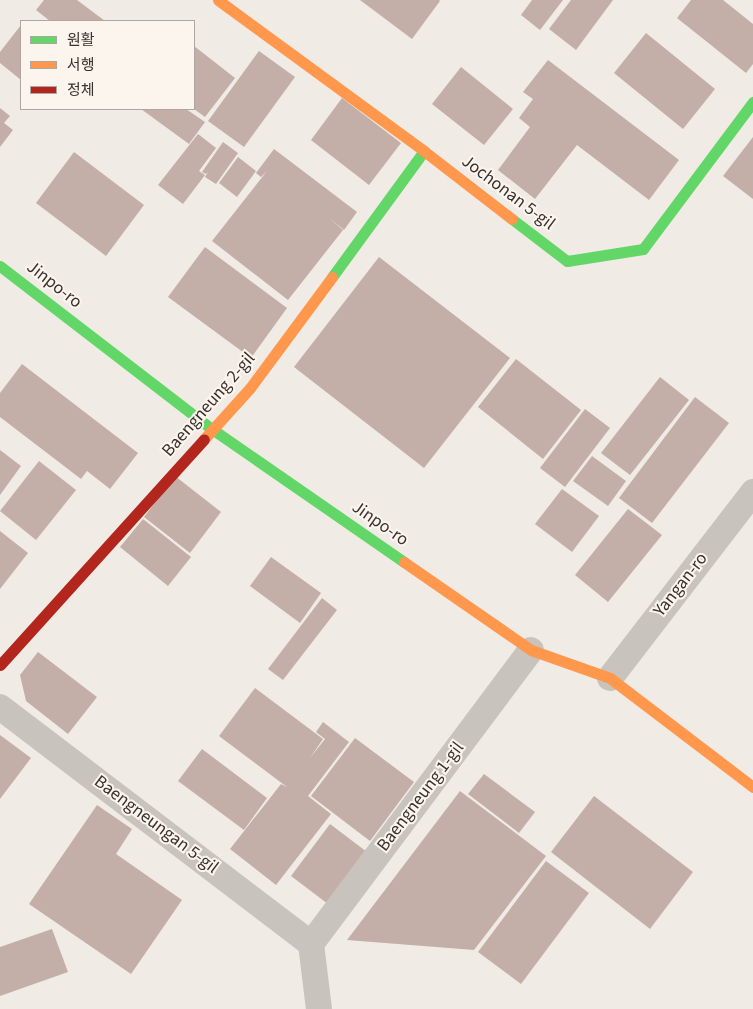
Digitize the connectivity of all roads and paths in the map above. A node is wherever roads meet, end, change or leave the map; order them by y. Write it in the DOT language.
graph roads {
  1 [pos="218,0"];
  2 [pos="753,102"];
  3 [pos="424,151"];
  4 [pos="0,266"];
  5 [pos="212,429"];
  6 [pos="753,492"];
  7 [pos="531,650"];
  8 [pos="0,666"];
  9 [pos="610,678"];
  10 [pos="0,707"];
  11 [pos="753,787"];
  12 [pos="311,944"];
  13 [pos="319,1009"];
  1 -- 3 [label="street, Jochonan 5-gil"];
  2 -- 3 [label="street, Jochonan 5-gil"];
  3 -- 5 [label="street, Baengneung 2-gil"];
  4 -- 5 [label="street, Jinpo-ro"];
  5 -- 7 [label="street, Jinpo-ro"];
  5 -- 8 [label="street, Baengneung 2-gil"];
  6 -- 9 [label="street, Yangan-ro"];
  7 -- 9 [label="street, Jinpo-ro"];
  7 -- 12 [label="street, Baengneung 1-gil"];
  9 -- 11 [label="street, Jinpo-ro"];
  10 -- 12 [label="street, Baengneungan 5-gil"];
  12 -- 13 [label="street"];
}
